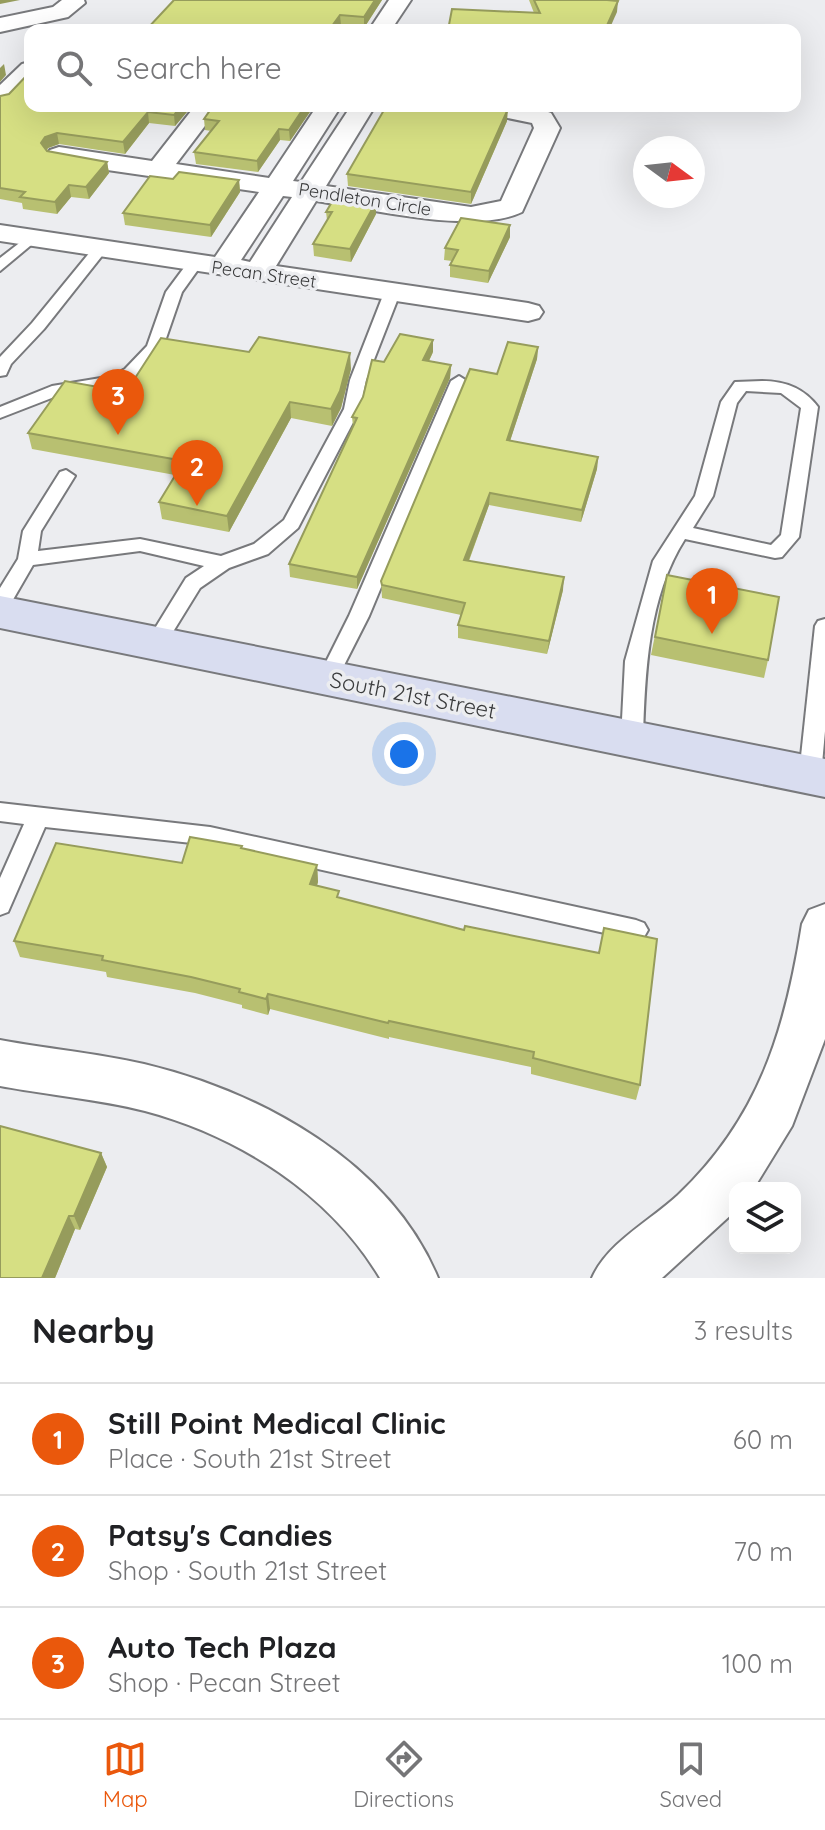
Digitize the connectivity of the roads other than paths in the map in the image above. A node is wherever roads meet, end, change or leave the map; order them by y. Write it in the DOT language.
graph roads {
  1 [pos="73,0"];
  2 [pos="400,0"];
  3 [pos="384,24"];
  4 [pos="0,25"];
  5 [pos="24,75"];
  6 [pos="0,98"];
  7 [pos="203,112"];
  8 [pos="325,112"];
  9 [pos="359,112"];
  10 [pos="525,112"];
  11 [pos="59,155"];
  12 [pos="157,171"];
  13 [pos="276,186"];
  14 [pos="309,191"];
  15 [pos="0,233"];
  16 [pos="31,238"];
  17 [pos="100,249"];
  18 [pos="0,266"];
  19 [pos="208,266"];
  20 [pos="257,273"];
  21 [pos="392,293"];
  22 [pos="528,312"];
  23 [pos="0,371"];
  24 [pos="459,381"];
  25 [pos="0,413"];
  26 [pos="66,476"];
  27 [pos="680,532"];
  28 [pos="27,559"];
  29 [pos="222,563"];
  30 [pos="0,605"];
  31 [pos="0,612"];
  32 [pos="825,626"];
  33 [pos="156,643"];
  34 [pos="328,678"];
  35 [pos="632,739"];
  36 [pos="818,777"];
  37 [pos="0,812"];
  38 [pos="38,817"];
  39 [pos="0,905"];
  40 [pos="825,924"];
  41 [pos="636,930"];
  42 [pos="0,1063"];
  43 [pos="411,1278"];
  44 [pos="619,1278"];
  1 -- 4 [label="street"];
  2 -- 3 [label="street"];
  5 -- 6 [label="street"];
  7 -- 12 [label="street"];
  8 -- 13 [label="street"];
  9 -- 14 [label="street"];
  10 -- 14 [label="street, Pendleton Circle"];
  11 -- 12 [label="street, Pendleton Circle"];
  12 -- 13 [label="street, Pendleton Circle"];
  13 -- 14 [label="street, Pendleton Circle"];
  13 -- 19 [label="street"];
  14 -- 20 [label="street"];
  15 -- 16 [label="street, Pecan Street"];
  16 -- 17 [label="street, Pecan Street"];
  16 -- 18 [label="lane"];
  17 -- 19 [label="street, Pecan Street"];
  17 -- 23 [label="lane"];
  19 -- 20 [label="street, Pecan Street"];
  19 -- 25 [label="lane"];
  20 -- 21 [label="street, Pecan Street"];
  21 -- 22 [label="street, Pecan Street"];
  21 -- 29 [label="lane"];
  24 -- 34 [label="lane"];
  26 -- 28 [label="lane"];
  27 -- 27 [label="lane"];
  27 -- 35 [label="lane"];
  28 -- 29 [label="lane"];
  28 -- 30 [label="lane"];
  29 -- 33 [label="lane"];
  31 -- 33 [label="main road, South 21st Street"];
  32 -- 36 [label="lane"];
  33 -- 34 [label="main road, South 21st Street"];
  34 -- 35 [label="main road, South 21st Street"];
  35 -- 36 [label="main road, South 21st Street"];
  37 -- 38 [label="lane"];
  38 -- 39 [label="lane"];
  38 -- 41 [label="lane"];
  40 -- 44 [label="street"];
  42 -- 43 [label="street"];
}
